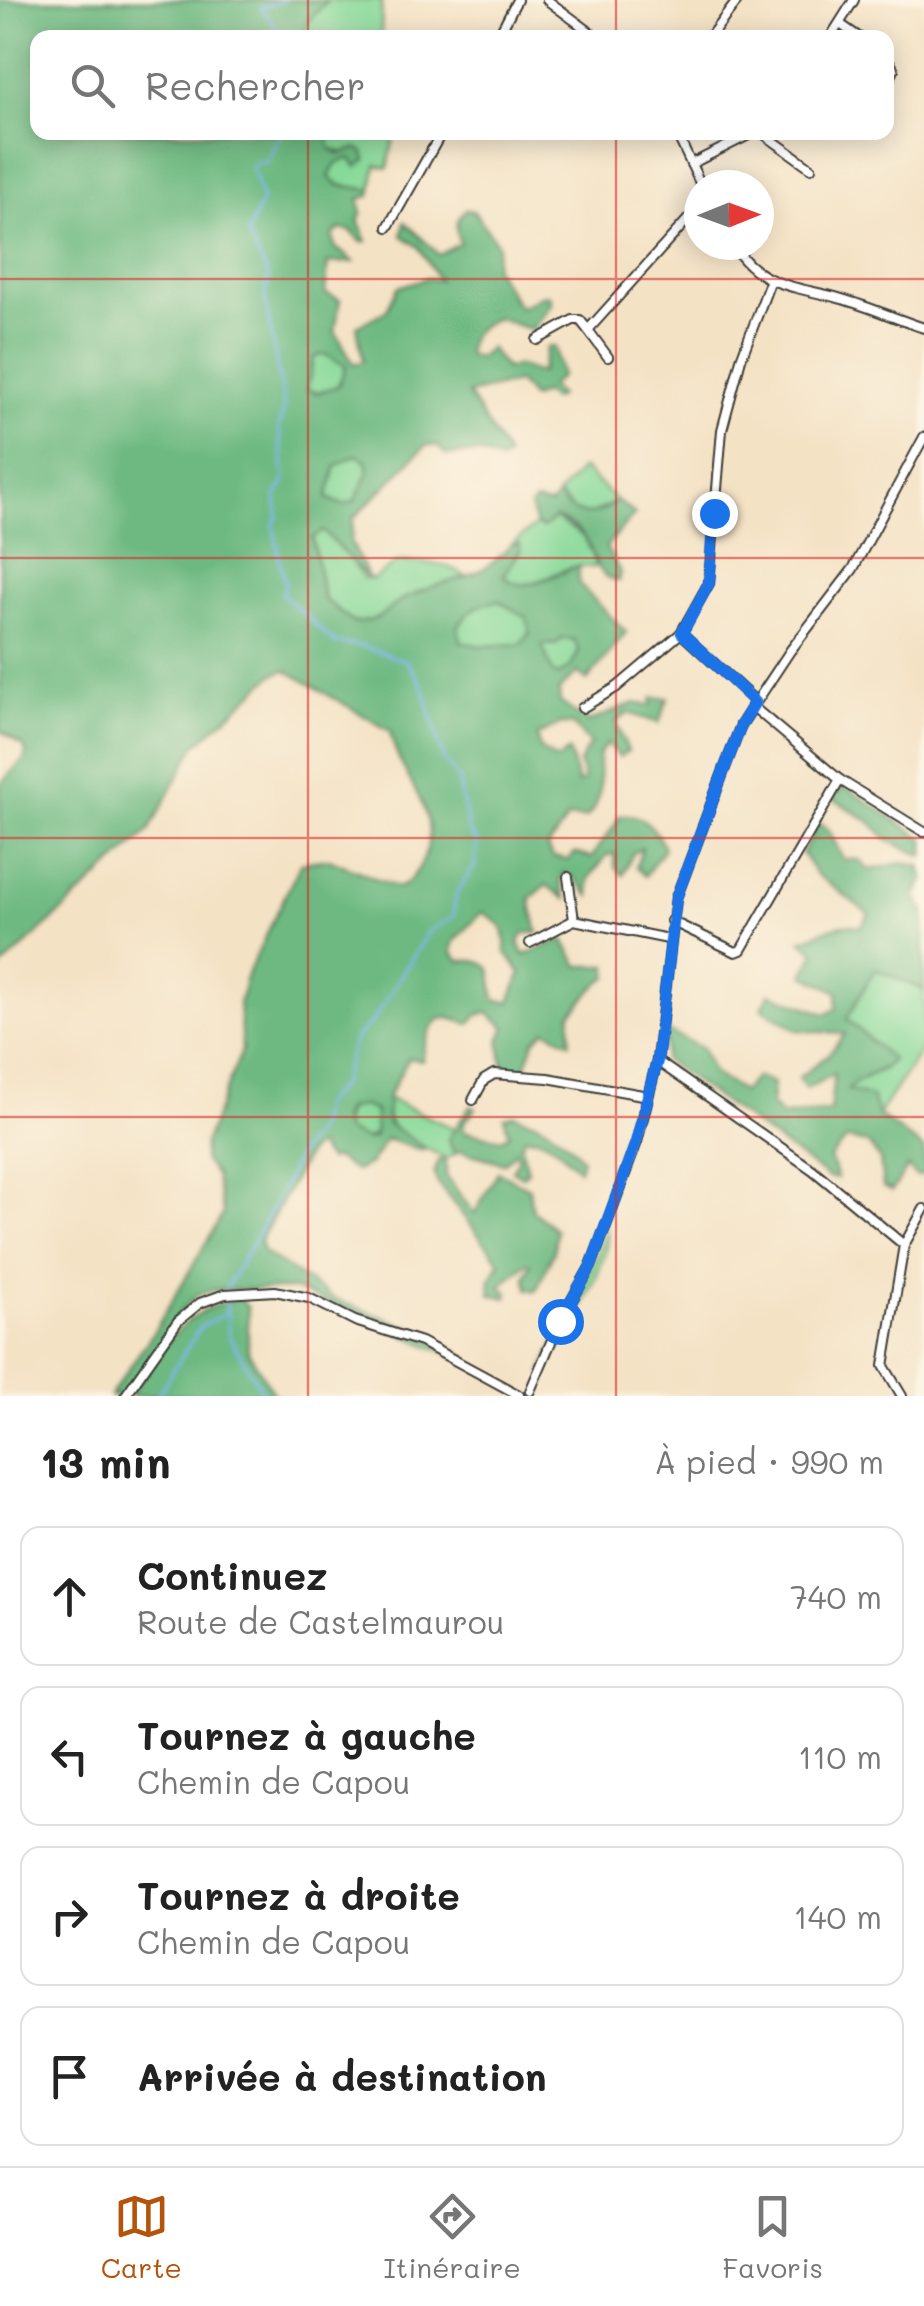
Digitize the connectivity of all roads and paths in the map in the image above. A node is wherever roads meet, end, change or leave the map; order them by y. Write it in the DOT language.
graph roads {
  1 [pos="518,0"];
  2 [pos="551,0"];
  3 [pos="738,0"];
  4 [pos="854,0"];
  5 [pos="840,24"];
  6 [pos="501,30"];
  7 [pos="588,30"];
  8 [pos="715,30"];
  9 [pos="836,30"];
  10 [pos="849,30"];
  11 [pos="438,140"];
  12 [pos="682,140"];
  13 [pos="742,140"];
  14 [pos="770,140"];
  15 [pos="692,164"];
  16 [pos="811,168"];
  17 [pos="695,170"];
  18 [pos="684,224"];
  19 [pos="388,228"];
  20 [pos="748,260"];
  21 [pos="770,282"];
  22 [pos="924,328"];
  23 [pos="588,330"];
  24 [pos="537,340"];
  25 [pos="608,357"];
  26 [pos="924,437"];
  27 [pos="682,633"];
  28 [pos="753,704"];
  29 [pos="582,708"];
  30 [pos="840,780"];
  31 [pos="924,832"];
  32 [pos="568,877"];
  33 [pos="574,920"];
  34 [pos="671,921"];
  35 [pos="668,939"];
  36 [pos="530,943"];
  37 [pos="657,1061"];
  38 [pos="648,1096"];
  39 [pos="472,1100"];
  40 [pos="924,1209"];
  41 [pos="904,1245"];
  42 [pos="533,1393"];
  43 [pos="518,1395"];
  44 [pos="126,1396"];
  45 [pos="902,1396"];
  1 -- 6 [label="street"];
  2 -- 7 [label="street"];
  3 -- 8 [label="street"];
  4 -- 5 [label="street"];
  5 -- 9 [label="street"];
  5 -- 10 [label="street"];
  11 -- 19 [label="street"];
  12 -- 15 [label="street"];
  13 -- 15 [label="street"];
  14 -- 16 [label="street"];
  15 -- 17 [label="street"];
  18 -- 23 [label="street"];
  20 -- 21 [label="street"];
  21 -- 22 [label="street"];
  21 -- 27 [label="street"];
  23 -- 24 [label="street"];
  23 -- 25 [label="street"];
  26 -- 28 [label="street"];
  27 -- 28 [label="street"];
  27 -- 29 [label="street"];
  28 -- 30 [label="street"];
  28 -- 34 [label="street"];
  30 -- 31 [label="street"];
  30 -- 34 [label="street"];
  32 -- 33 [label="street"];
  33 -- 35 [label="street"];
  33 -- 36 [label="street"];
  34 -- 35 [label="street"];
  35 -- 37 [label="street"];
  37 -- 38 [label="street"];
  37 -- 41 [label="street"];
  38 -- 39 [label="street"];
  38 -- 42 [label="street"];
  40 -- 41 [label="street"];
  41 -- 45 [label="street"];
  42 -- 43 [label="street"];
  43 -- 44 [label="street"];
}
